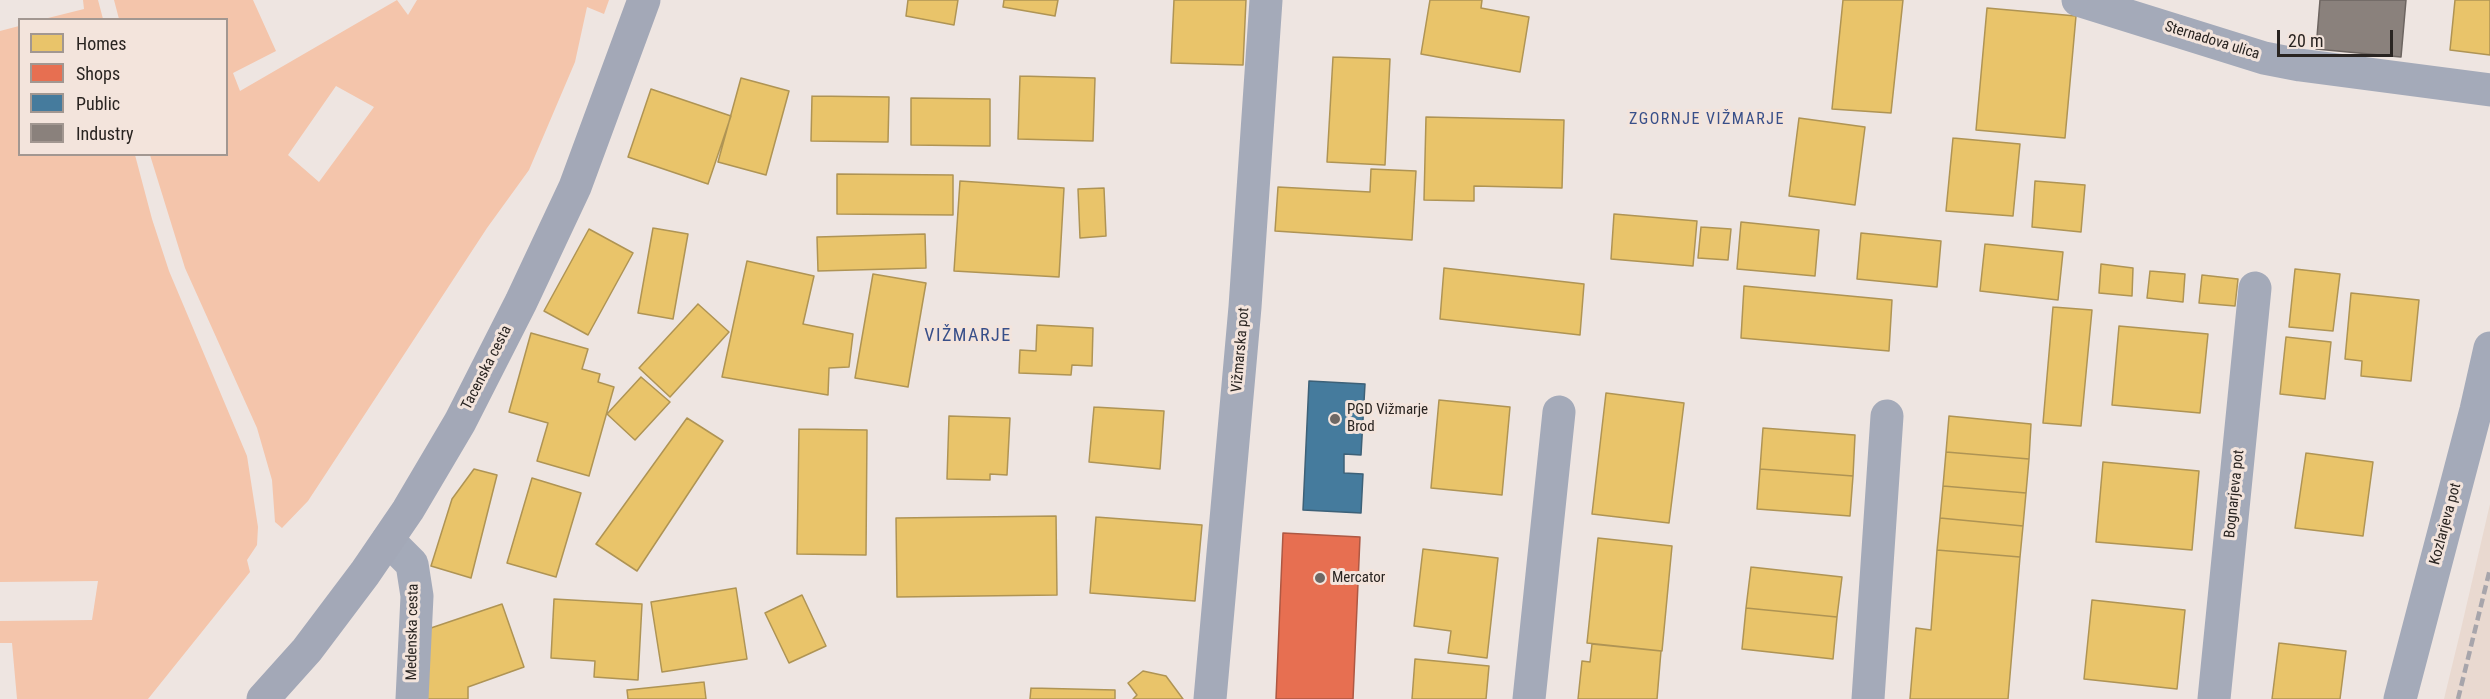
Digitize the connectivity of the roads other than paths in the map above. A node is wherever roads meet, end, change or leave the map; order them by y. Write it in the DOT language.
graph roads {
  1 [pos="644,0"];
  2 [pos="1266,0"];
  3 [pos="2079,0"];
  4 [pos="2490,90"];
  5 [pos="2255,288"];
  6 [pos="2490,348"];
  7 [pos="1559,412"];
  8 [pos="1887,416"];
  9 [pos="388,540"];
  10 [pos="263,699"];
  11 [pos="412,699"];
  12 [pos="1210,699"];
  13 [pos="1529,699"];
  14 [pos="1868,699"];
  15 [pos="2214,699"];
  16 [pos="2400,699"];
  1 -- 9 [label="main road, Tacenska cesta"];
  2 -- 12 [label="street, Vižmarska pot"];
  3 -- 4 [label="street, Sternadova ulica"];
  5 -- 15 [label="street, Bognarjeva pot"];
  6 -- 16 [label="street, Kozlarjeva pot"];
  7 -- 13 [label="street"];
  8 -- 14 [label="street"];
  9 -- 10 [label="main road, Tacenska cesta"];
  9 -- 11 [label="street, Medenska cesta"];
}
